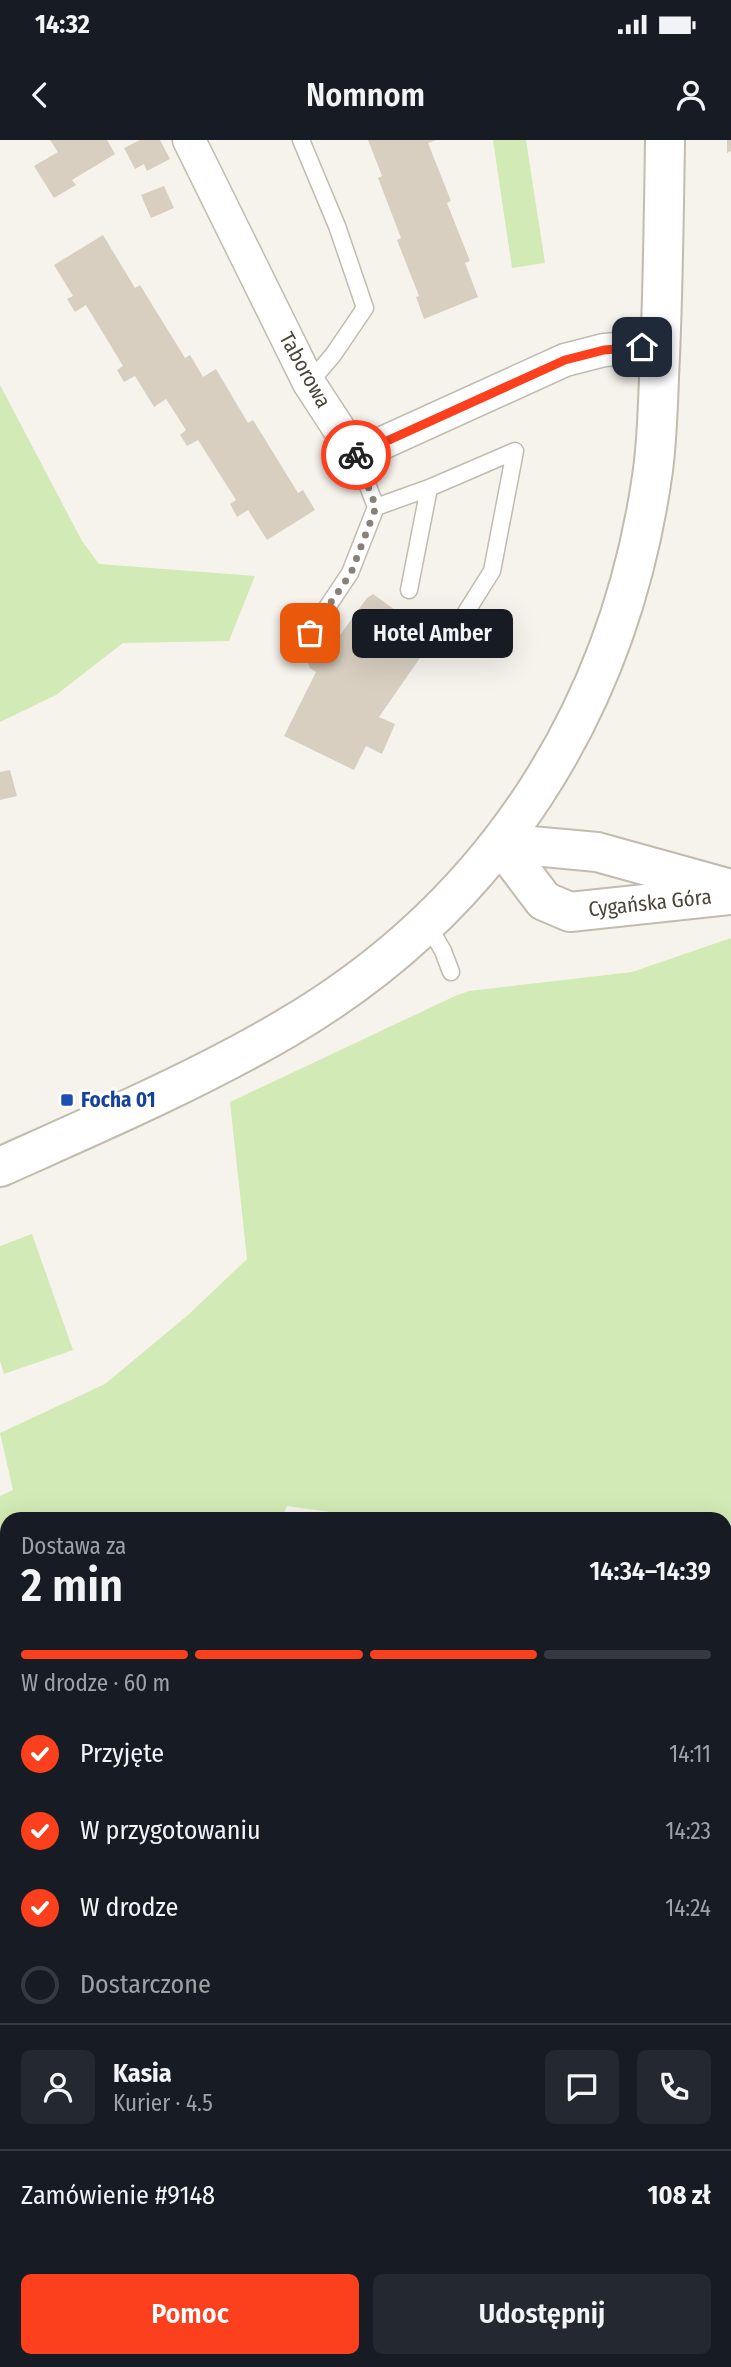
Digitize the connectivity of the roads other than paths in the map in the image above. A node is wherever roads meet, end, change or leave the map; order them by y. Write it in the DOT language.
graph roads {
  1 [pos="189,140"];
  2 [pos="301,140"];
  3 [pos="665,140"];
  4 [pos="660,346"];
  5 [pos="309,383"];
  6 [pos="356,455"];
  7 [pos="429,488"];
  8 [pos="376,507"];
  9 [pos="409,590"];
  10 [pos="310,633"];
  11 [pos="453,633"];
  12 [pos="500,843"];
  13 [pos="731,889"];
  14 [pos="731,895"];
  15 [pos="427,923"];
  16 [pos="451,972"];
  17 [pos="0,1167"];
  1 -- 5 [label="street, Taborowa"];
  2 -- 5 [label="lane"];
  3 -- 4 [label="street"];
  4 -- 6 [label="street"];
  4 -- 12 [label="street"];
  5 -- 6 [label="street, Taborowa"];
  6 -- 8 [label="lane"];
  7 -- 8 [label="lane"];
  7 -- 9 [label="lane"];
  7 -- 11 [label="lane"];
  8 -- 10 [label="lane"];
  12 -- 13 [label="street, Cygańska Góra"];
  12 -- 14 [label="street, Cygańska Góra"];
  12 -- 15 [label="street"];
  15 -- 16 [label="lane"];
  15 -- 17 [label="street"];
}
